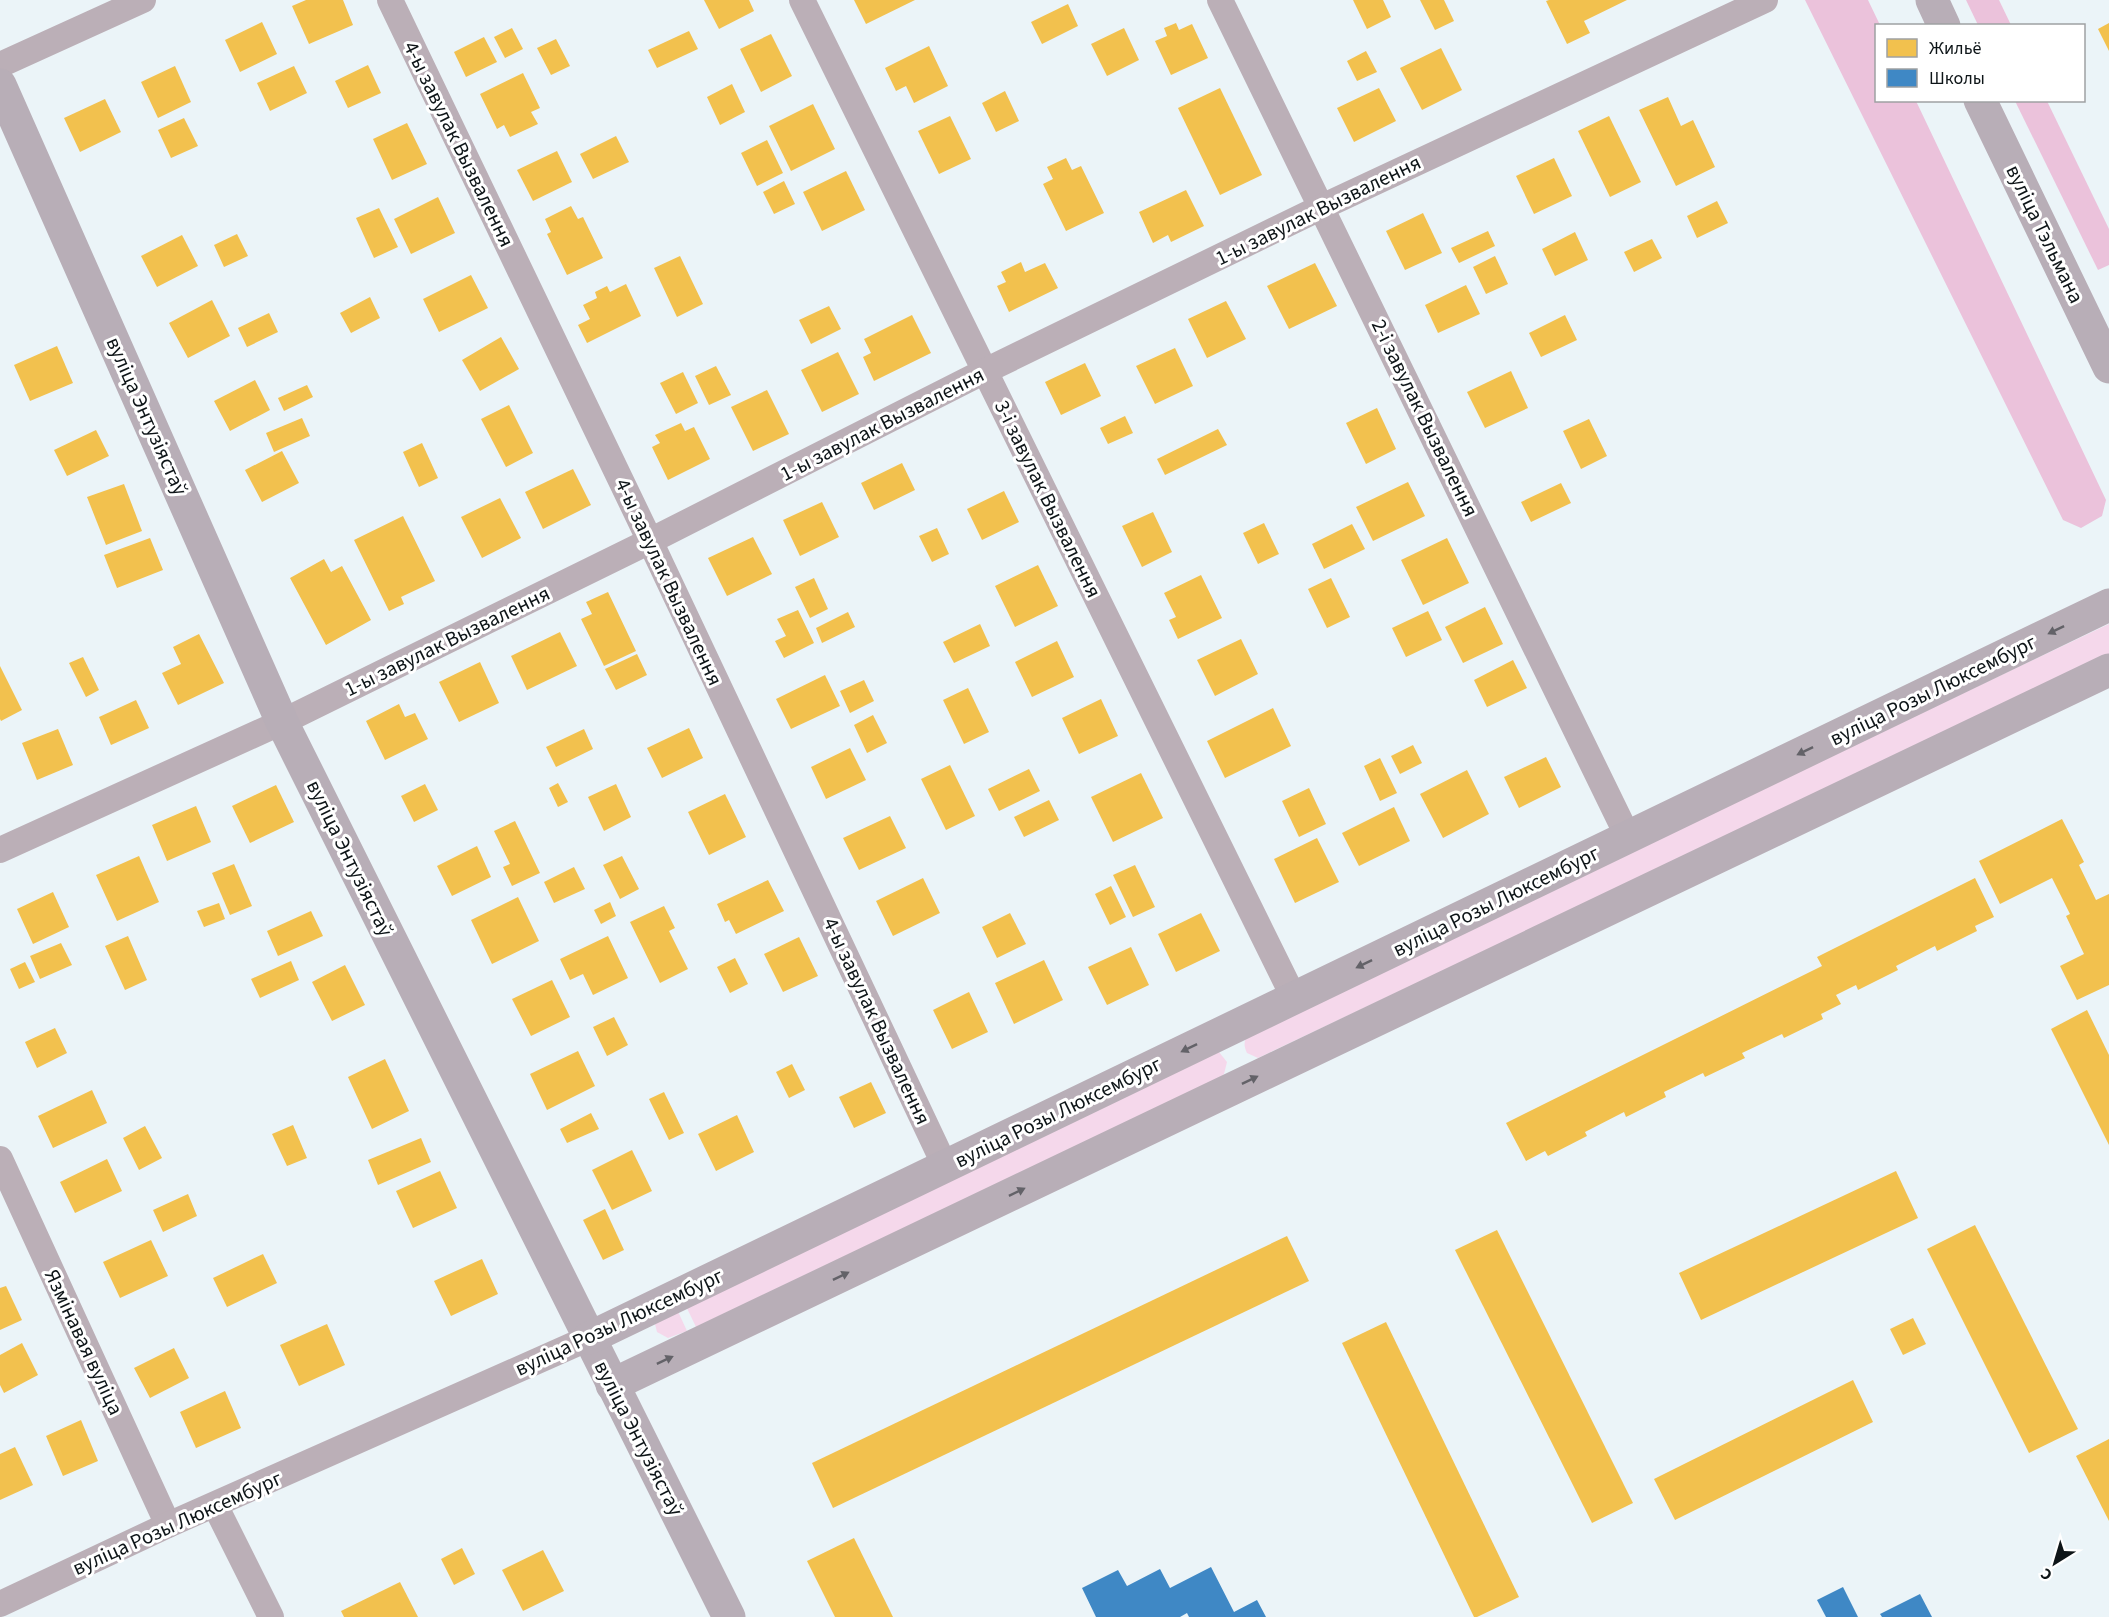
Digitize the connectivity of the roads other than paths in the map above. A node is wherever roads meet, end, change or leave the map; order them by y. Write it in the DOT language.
graph roads {
  1 [pos="143,0"];
  2 [pos="390,0"];
  3 [pos="802,0"];
  4 [pos="1220,0"];
  5 [pos="1765,0"];
  6 [pos="1932,0"];
  7 [pos="1943,24"];
  8 [pos="0,65"];
  9 [pos="0,85"];
  10 [pos="1981,102"];
  11 [pos="1322,207"];
  12 [pos="2109,367"];
  13 [pos="985,371"];
  14 [pos="650,542"];
  15 [pos="2109,605"];
  16 [pos="2109,670"];
  17 [pos="282,722"];
  18 [pos="1628,837"];
  19 [pos="0,850"];
  20 [pos="1294,998"];
  21 [pos="0,1158"];
  22 [pos="945,1166"];
  23 [pos="589,1338"];
  24 [pos="612,1385"];
  25 [pos="215,1505"];
  26 [pos="168,1526"];
  27 [pos="0,1604"];
  28 [pos="271,1617"];
  29 [pos="729,1617"];
  1 -- 8 [label="street"];
  2 -- 14 [label="street, 4-ы завулак Вызвалення"];
  3 -- 13 [label="street, 3-і завулак Вызвалення"];
  4 -- 11 [label="street, 2-і завулак Вызвалення"];
  5 -- 11 [label="street, 1-ы завулак Вызвалення"];
  6 -- 7 [label="main road"];
  9 -- 17 [label="main road, вуліца Энтузіястаў"];
  10 -- 12 [label="main road, вуліца Тэльмана"];
  11 -- 13 [label="street, 1-ы завулак Вызвалення"];
  11 -- 18 [label="street, 2-і завулак Вызвалення"];
  13 -- 14 [label="street, 1-ы завулак Вызвалення"];
  13 -- 20 [label="street, 3-і завулак Вызвалення"];
  14 -- 17 [label="street, 1-ы завулак Вызвалення"];
  14 -- 22 [label="street, 4-ы завулак Вызвалення"];
  15 -- 18 [label="main road, вуліца Розы Люксембург, one-way"];
  24 -- 16 [label="main road, one-way"];
  17 -- 19 [label="street, 1-ы завулак Вызвалення"];
  17 -- 23 [label="main road, вуліца Энтузіястаў"];
  18 -- 20 [label="main road, вуліца Розы Люксембург, one-way"];
  20 -- 22 [label="main road, вуліца Розы Люксембург, one-way"];
  21 -- 26 [label="street, Язмінавая вуліца"];
  22 -- 23 [label="main road, вуліца Розы Люксембург"];
  23 -- 24 [label="main road, вуліца Энтузіястаў"];
  23 -- 25 [label="street, вуліца Розы Люксембург"];
  24 -- 29 [label="main road, вуліца Энтузіястаў"];
  25 -- 26 [label="street, вуліца Розы Люксембург"];
  25 -- 28 [label="street"];
  26 -- 27 [label="street, вуліца Розы Люксембург"];
}
